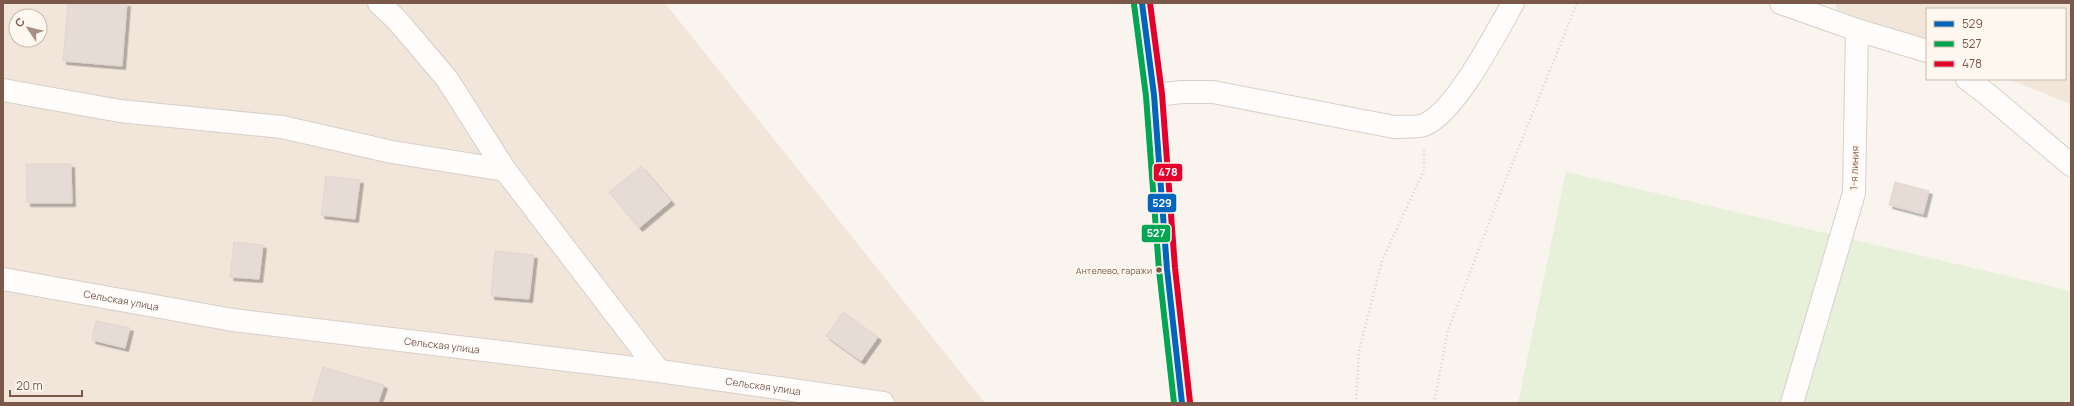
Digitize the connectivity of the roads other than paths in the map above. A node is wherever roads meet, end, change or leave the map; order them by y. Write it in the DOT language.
graph roads {
  1 [pos="379,3"];
  2 [pos="1142,3"];
  3 [pos="1513,3"];
  4 [pos="1781,3"];
  5 [pos="1857,30"];
  6 [pos="1926,52"];
  7 [pos="1968,80"];
  8 [pos="3,90"];
  9 [pos="1154,95"];
  10 [pos="2071,165"];
  11 [pos="505,170"];
  12 [pos="3,279"];
  13 [pos="659,371"];
  14 [pos="883,403"];
  15 [pos="1182,403"];
  16 [pos="1792,403"];
  1 -- 11 [label="street"];
  2 -- 9 [label="main road"];
  3 -- 9 [label="street"];
  4 -- 5 [label="street"];
  5 -- 6 [label="street"];
  5 -- 16 [label="street, 1-я линия"];
  7 -- 10 [label="street"];
  8 -- 11 [label="street"];
  9 -- 15 [label="main road"];
  11 -- 13 [label="street"];
  12 -- 13 [label="street, Сельская улица"];
  13 -- 14 [label="street, Сельская улица"];
}
